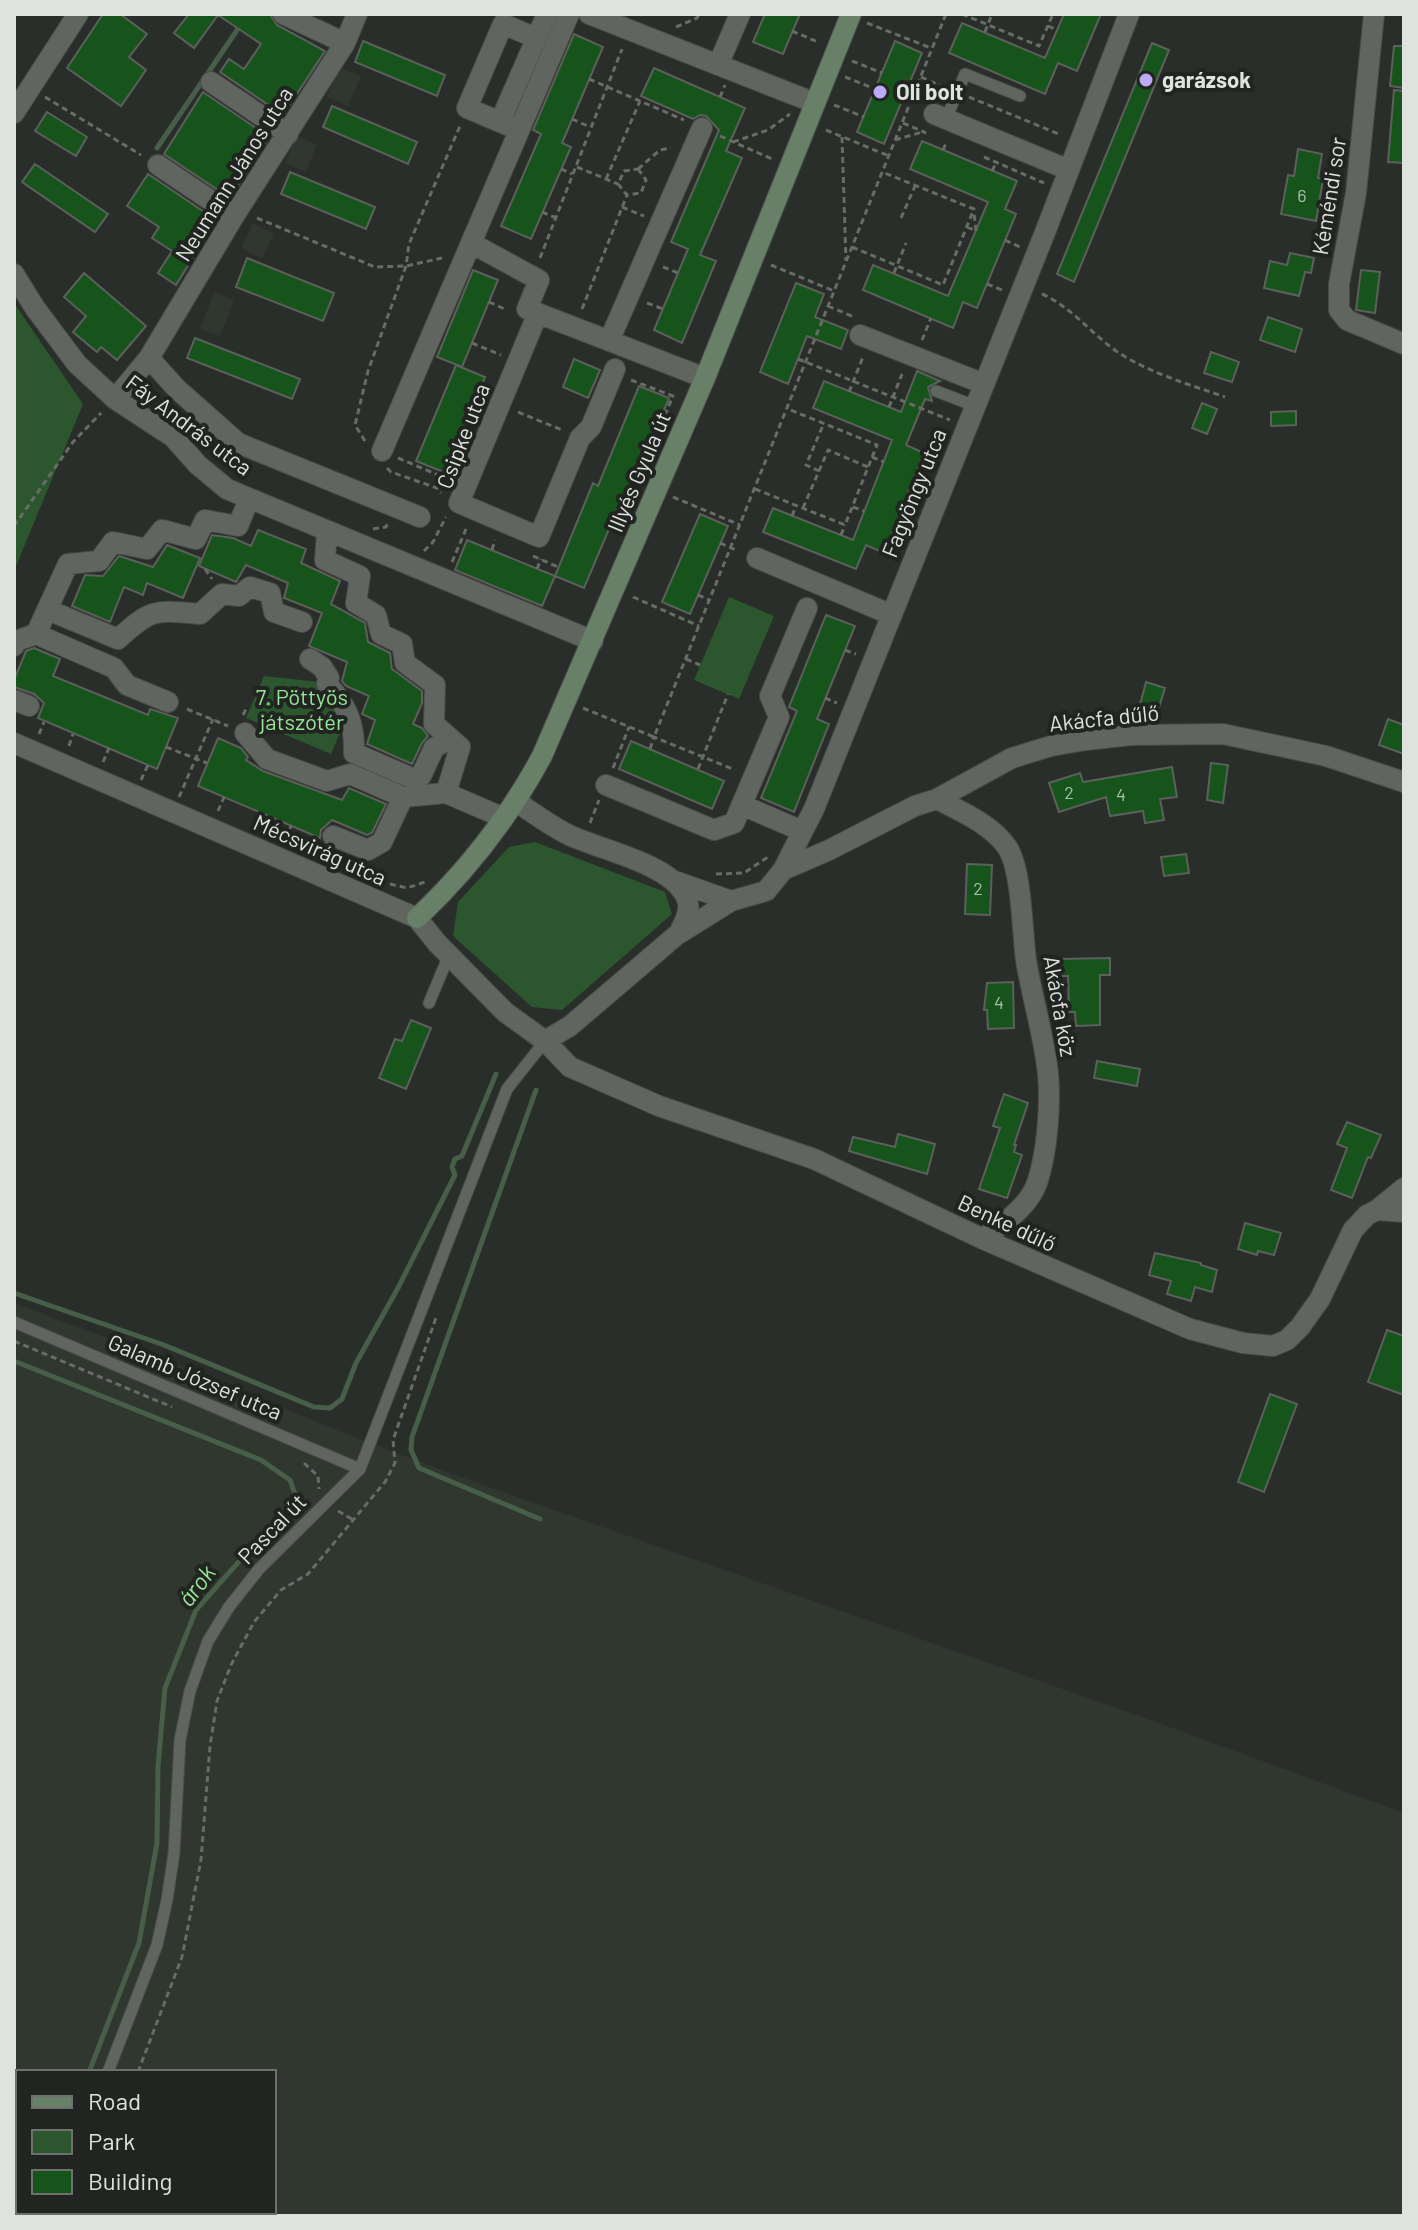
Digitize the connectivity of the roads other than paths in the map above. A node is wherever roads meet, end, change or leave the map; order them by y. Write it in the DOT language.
graph roads {
  1 [pos="78,14"];
  2 [pos="283,14"];
  3 [pos="357,14"];
  4 [pos="547,14"];
  5 [pos="569,14"];
  6 [pos="589,14"];
  7 [pos="740,14"];
  8 [pos="1129,14"];
  9 [pos="1374,14"];
  10 [pos="858,18"];
  11 [pos="536,38"];
  12 [pos="345,43"];
  13 [pos="488,58"];
  14 [pos="522,72"];
  15 [pos="722,73"];
  16 [pos="211,82"];
  17 [pos="1020,96"];
  18 [pos="823,104"];
  19 [pos="14,113"];
  20 [pos="940,116"];
  21 [pos="510,126"];
  22 [pos="702,128"];
  23 [pos="288,134"];
  24 [pos="158,165"];
  25 [pos="1069,170"];
  26 [pos="234,216"];
  27 [pos="649,216"];
  28 [pos="468,249"];
  29 [pos="14,274"];
  30 [pos="638,274"];
  31 [pos="538,313"];
  32 [pos="865,331"];
  33 [pos="609,341"];
  34 [pos="1404,344"];
  35 [pos="149,358"];
  36 [pos="615,369"];
  37 [pos="705,378"];
  38 [pos="984,384"];
  39 [pos="936,391"];
  40 [pos="115,399"];
  41 [pos="975,406"];
  42 [pos="378,454"];
  43 [pos="249,499"];
  44 [pos="420,517"];
  45 [pos="327,532"];
  46 [pos="757,558"];
  47 [pos="807,608"];
  48 [pos="48,610"];
  49 [pos="892,615"];
  50 [pos="302,622"];
  51 [pos="36,634"];
  52 [pos="593,641"];
  53 [pos="14,646"];
  54 [pos="310,659"];
  55 [pos="168,702"];
  56 [pos="245,733"];
  57 [pos="450,738"];
  58 [pos="14,743"];
  59 [pos="1404,782"];
  60 [pos="606,785"];
  61 [pos="446,793"];
  62 [pos="403,797"];
  63 [pos="937,799"];
  64 [pos="742,805"];
  65 [pos="511,810"];
  66 [pos="799,830"];
  67 [pos="333,836"];
  68 [pos="783,870"];
  69 [pos="672,880"];
  70 [pos="731,901"];
  71 [pos="417,918"];
  72 [pos="679,933"];
  73 [pos="449,955"];
  74 [pos="429,1003"];
  75 [pos="545,1041"];
  76 [pos="1404,1188"];
  77 [pos="1377,1210"];
  78 [pos="1404,1212"];
  79 [pos="983,1239"];
  80 [pos="14,1322"];
  81 [pos="360,1469"];
  82 [pos="109,2070"];
  1 -- 19 [label="street"];
  2 -- 12 [label="street"];
  3 -- 12 [label="street, Neumann János utca"];
  4 -- 11 [label="street"];
  5 -- 21 [label="street"];
  6 -- 15 [label="street"];
  7 -- 15 [label="street"];
  8 -- 25 [label="street, Fagyöngy utca"];
  9 -- 34 [label="street, Kéméndi sor"];
  10 -- 18 [label="street, Illyés Gyula út"];
  11 -- 13 [label="street"];
  11 -- 14 [label="street"];
  12 -- 23 [label="street, Neumann János utca"];
  13 -- 14 [label="street"];
  13 -- 21 [label="street"];
  14 -- 21 [label="street"];
  15 -- 18 [label="street"];
  16 -- 23 [label="street"];
  17 -- 20 [label="lane"];
  18 -- 37 [label="street, Illyés Gyula út"];
  20 -- 25 [label="street"];
  21 -- 28 [label="street"];
  22 -- 30 [label="street"];
  23 -- 26 [label="street, Neumann János utca"];
  24 -- 26 [label="street"];
  25 -- 38 [label="street, Fagyöngy utca"];
  26 -- 35 [label="street, Neumann János utca"];
  27 -- 30 [label="street"];
  28 -- 31 [label="street, Csipke utca"];
  28 -- 42 [label="street"];
  29 -- 40 [label="street, Fáy András utca"];
  30 -- 33 [label="street"];
  31 -- 33 [label="street"];
  31 -- 36 [label="street, Csipke utca"];
  32 -- 38 [label="street"];
  33 -- 37 [label="street"];
  35 -- 40 [label="street, Neumann János utca"];
  35 -- 44 [label="street"];
  37 -- 52 [label="street, Illyés Gyula út"];
  38 -- 41 [label="street, Fagyöngy utca"];
  39 -- 41 [label="lane"];
  40 -- 43 [label="street, Fáy András utca"];
  41 -- 49 [label="street, Fagyöngy utca"];
  43 -- 45 [label="street, Fáy András utca"];
  43 -- 48 [label="street, Fáy András utca"];
  45 -- 52 [label="street, Fáy András utca"];
  45 -- 57 [label="street"];
  46 -- 49 [label="street"];
  47 -- 64 [label="street"];
  48 -- 50 [label="street"];
  48 -- 51 [label="street, Fáy András utca"];
  49 -- 66 [label="street, Fagyöngy utca"];
  51 -- 53 [label="street"];
  51 -- 55 [label="street"];
  52 -- 65 [label="street, Illyés Gyula út"];
  54 -- 57 [label="street"];
  56 -- 62 [label="street"];
  57 -- 61 [label="street"];
  58 -- 71 [label="street, Mécsvirág utca"];
  59 -- 63 [label="street, Akácfa dűlő"];
  60 -- 64 [label="street"];
  61 -- 62 [label="street"];
  61 -- 65 [label="street"];
  62 -- 67 [label="street, Mécsvirág utca"];
  63 -- 68 [label="street, Akácfa dűlő"];
  63 -- 79 [label="street, Akácfa köz"];
  64 -- 66 [label="street"];
  65 -- 69 [label="street"];
  65 -- 71 [label="street, Illyés Gyula út"];
  66 -- 68 [label="street, Fagyöngy utca"];
  68 -- 70 [label="street, Fagyöngy utca"];
  69 -- 70 [label="street"];
  69 -- 72 [label="street"];
  70 -- 72 [label="street, Fagyöngy utca"];
  71 -- 73 [label="street, Mécsvirág utca"];
  72 -- 75 [label="street, Fagyöngy utca"];
  73 -- 74 [label="lane"];
  73 -- 75 [label="street, Mécsvirág utca"];
  75 -- 79 [label="street, Benke dűlő"];
  75 -- 81 [label="lane, Pascal út"];
  76 -- 77 [label="street, Benke dűlő"];
  77 -- 78 [label="street"];
  77 -- 79 [label="street, Benke dűlő"];
  80 -- 81 [label="lane, Galamb József utca"];
  81 -- 82 [label="lane, Pascal út"];
}
